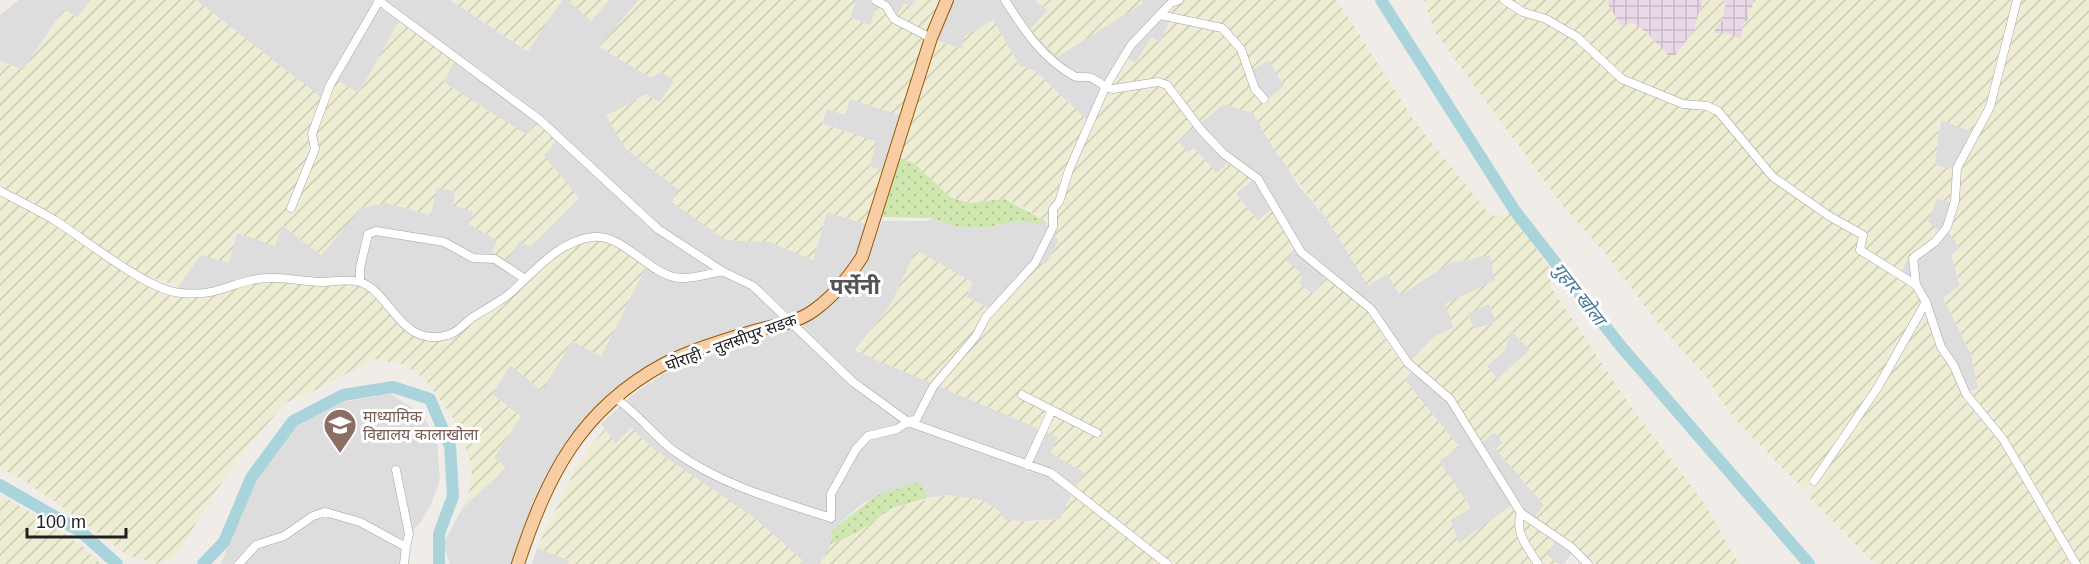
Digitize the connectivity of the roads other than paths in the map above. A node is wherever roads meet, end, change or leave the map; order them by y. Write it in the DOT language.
graph roads {
  1 [pos="378,0"];
  2 [pos="875,0"];
  3 [pos="947,0"];
  4 [pos="1005,0"];
  5 [pos="1179,0"];
  6 [pos="1504,0"];
  7 [pos="2017,0"];
  8 [pos="1160,15"];
  9 [pos="931,38"];
  10 [pos="1105,88"];
  11 [pos="1264,99"];
  12 [pos="0,190"];
  13 [pos="291,208"];
  14 [pos="722,271"];
  15 [pos="525,279"];
  16 [pos="360,282"];
  17 [pos="1916,285"];
  18 [pos="1926,302"];
  19 [pos="792,322"];
  20 [pos="1022,395"];
  21 [pos="616,399"];
  22 [pos="1052,410"];
  23 [pos="908,422"];
  24 [pos="1096,433"];
  25 [pos="1027,465"];
  26 [pos="396,470"];
  27 [pos="1814,481"];
  28 [pos="1521,513"];
  29 [pos="406,547"];
  30 [pos="239,564"];
  31 [pos="404,564"];
  32 [pos="518,564"];
  33 [pos="1167,564"];
  34 [pos="1538,564"];
  35 [pos="1588,564"];
  36 [pos="2076,564"];
  1 -- 13 [label="street"];
  1 -- 14 [label="street"];
  2 -- 9 [label="street"];
  3 -- 9 [label="main road, घोराही - तुलसीपुर सडक"];
  4 -- 10 [label="street"];
  5 -- 8 [label="street"];
  6 -- 17 [label="street"];
  7 -- 17 [label="street"];
  8 -- 10 [label="street"];
  8 -- 11 [label="street"];
  9 -- 19 [label="main road, घोराही - तुलसीपुर सडक"];
  10 -- 23 [label="street"];
  10 -- 28 [label="street"];
  12 -- 16 [label="street"];
  14 -- 15 [label="street"];
  14 -- 19 [label="street"];
  15 -- 16 [label="street"];
  15 -- 16 [label="street"];
  17 -- 18 [label="street"];
  18 -- 27 [label="street"];
  18 -- 36 [label="street"];
  19 -- 21 [label="main road, घोराही - तुलसीपुर सडक"];
  19 -- 23 [label="street"];
  20 -- 22 [label="street"];
  21 -- 23 [label="street"];
  21 -- 32 [label="main road, घोराही - तुलसीपुर सडक"];
  22 -- 24 [label="street"];
  22 -- 25 [label="street"];
  23 -- 25 [label="street"];
  25 -- 33 [label="street"];
  26 -- 29 [label="street"];
  28 -- 34 [label="street"];
  28 -- 35 [label="street"];
  29 -- 30 [label="street"];
  29 -- 31 [label="street"];
}
